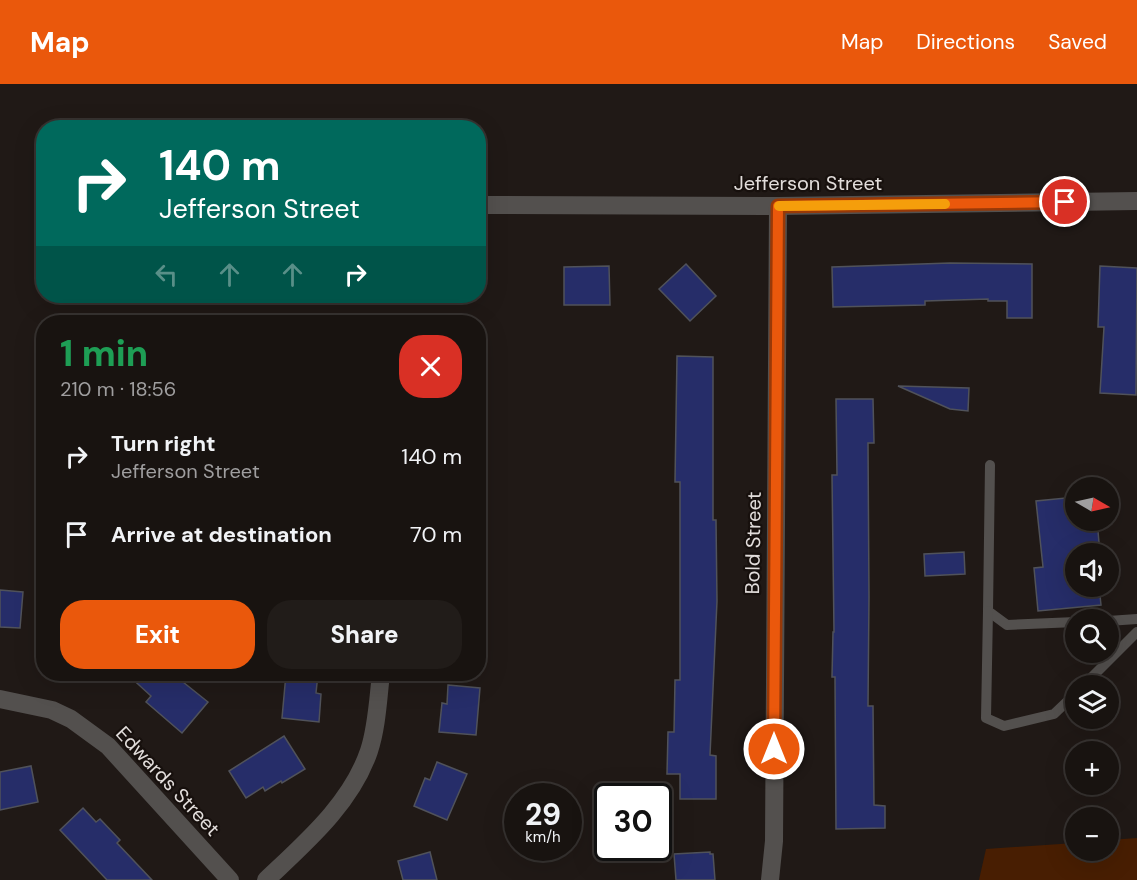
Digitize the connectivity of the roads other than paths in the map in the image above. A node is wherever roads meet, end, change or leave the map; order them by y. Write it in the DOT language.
graph roads {
  1 [pos="1137,201"];
  2 [pos="486,205"];
  3 [pos="778,206"];
  4 [pos="990,465"];
  5 [pos="988,611"];
  6 [pos="1137,619"];
  7 [pos="1119,620"];
  8 [pos="1065,622"];
  9 [pos="1137,632"];
  10 [pos="1094,675"];
  11 [pos="380,681"];
  12 [pos="0,699"];
  13 [pos="1065,704"];
  14 [pos="230,880"];
  15 [pos="266,880"];
  16 [pos="770,880"];
  1 -- 3 [label="street, Jefferson Street"];
  2 -- 3 [label="street, Jefferson Street"];
  3 -- 16 [label="street, Bold Street"];
  4 -- 5 [label="lane"];
  5 -- 8 [label="lane"];
  5 -- 13 [label="lane"];
  6 -- 7 [label="lane"];
  9 -- 10 [label="lane"];
  11 -- 15 [label="street"];
  12 -- 14 [label="street, Edwards Street"];
}
